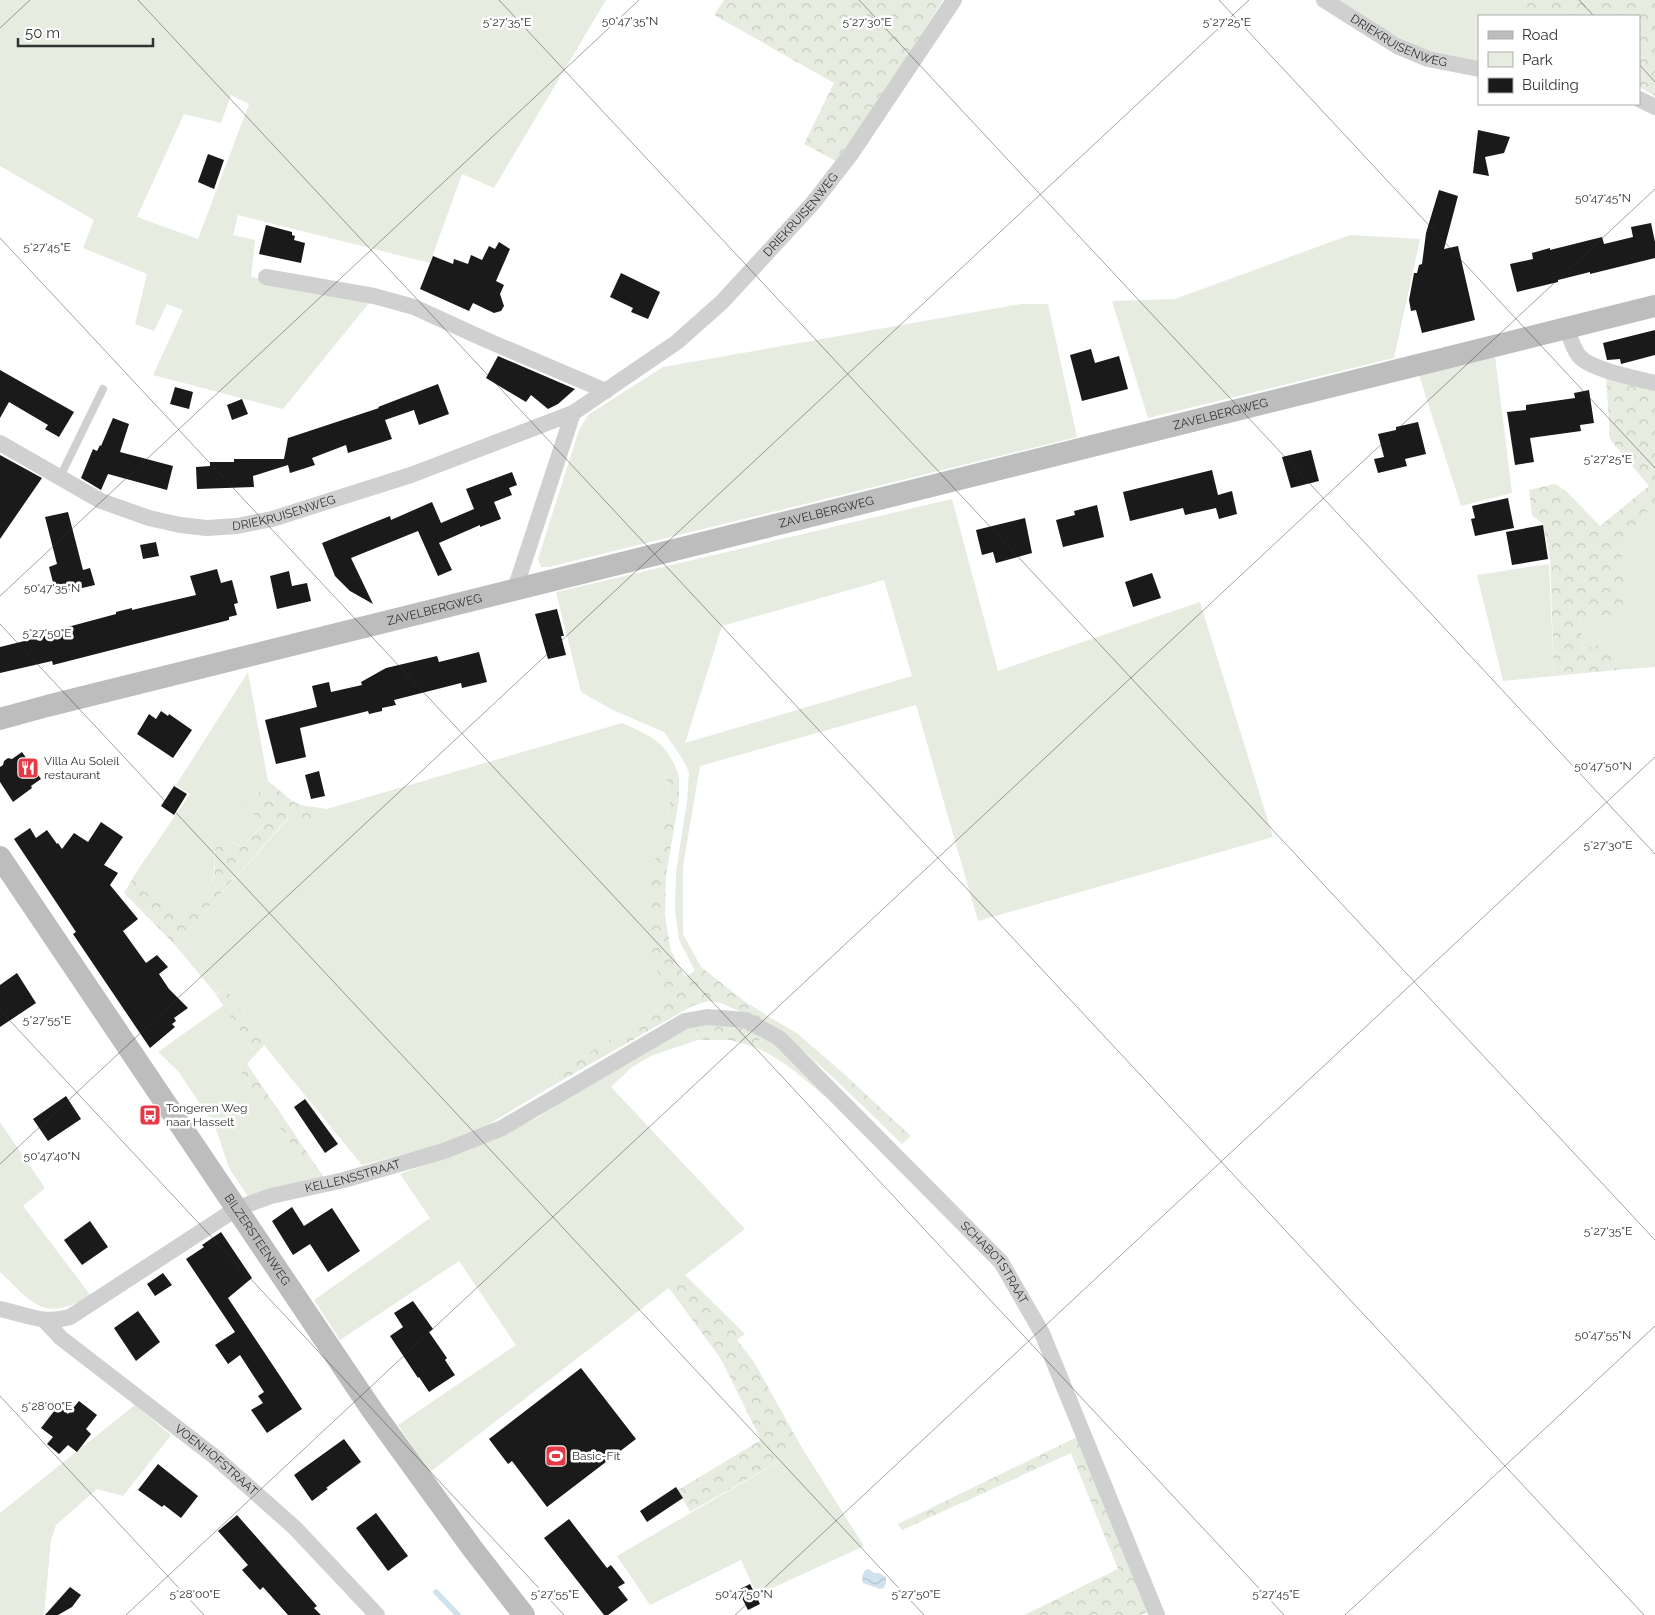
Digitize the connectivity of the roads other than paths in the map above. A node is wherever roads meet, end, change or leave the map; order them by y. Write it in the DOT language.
graph roads {
  1 [pos="954,0"];
  2 [pos="1324,0"];
  3 [pos="1478,69"];
  4 [pos="1640,100"];
  5 [pos="1655,107"];
  6 [pos="266,277"];
  7 [pos="1655,306"];
  8 [pos="1567,327"];
  9 [pos="1655,383"];
  10 [pos="103,389"];
  11 [pos="606,391"];
  12 [pos="573,413"];
  13 [pos="0,443"];
  14 [pos="60,478"];
  15 [pos="514,590"];
  16 [pos="0,719"];
  17 [pos="0,857"];
  18 [pos="707,1017"];
  19 [pos="236,1208"];
  20 [pos="0,1309"];
  21 [pos="44,1320"];
  22 [pos="377,1615"];
  23 [pos="524,1615"];
  24 [pos="1157,1615"];
  1 -- 11 [label="street, DRIEKRUISENWEG"];
  2 -- 3 [label="street, DRIEKRUISENWEG"];
  4 -- 5 [label="street"];
  6 -- 11 [label="street"];
  7 -- 8 [label="main road, ZAVELBERGWEG"];
  8 -- 9 [label="street"];
  8 -- 15 [label="main road, ZAVELBERGWEG"];
  10 -- 14 [label="lane"];
  11 -- 12 [label="street, DRIEKRUISENWEG"];
  12 -- 14 [label="street, DRIEKRUISENWEG"];
  12 -- 15 [label="street"];
  13 -- 14 [label="street, DRIEKRUISENWEG"];
  15 -- 16 [label="main road, ZAVELBERGWEG"];
  17 -- 19 [label="main road, BILZERSTEENWEG"];
  18 -- 19 [label="street, KELLENSSTRAAT"];
  18 -- 24 [label="street, SCHABOTSTRAAT"];
  19 -- 21 [label="street, KELLENSSTRAAT"];
  19 -- 23 [label="main road, BILZERSTEENWEG"];
  20 -- 21 [label="street, KELLENSSTRAAT"];
  21 -- 22 [label="street, VOENHOFSTRAAT"];
}
